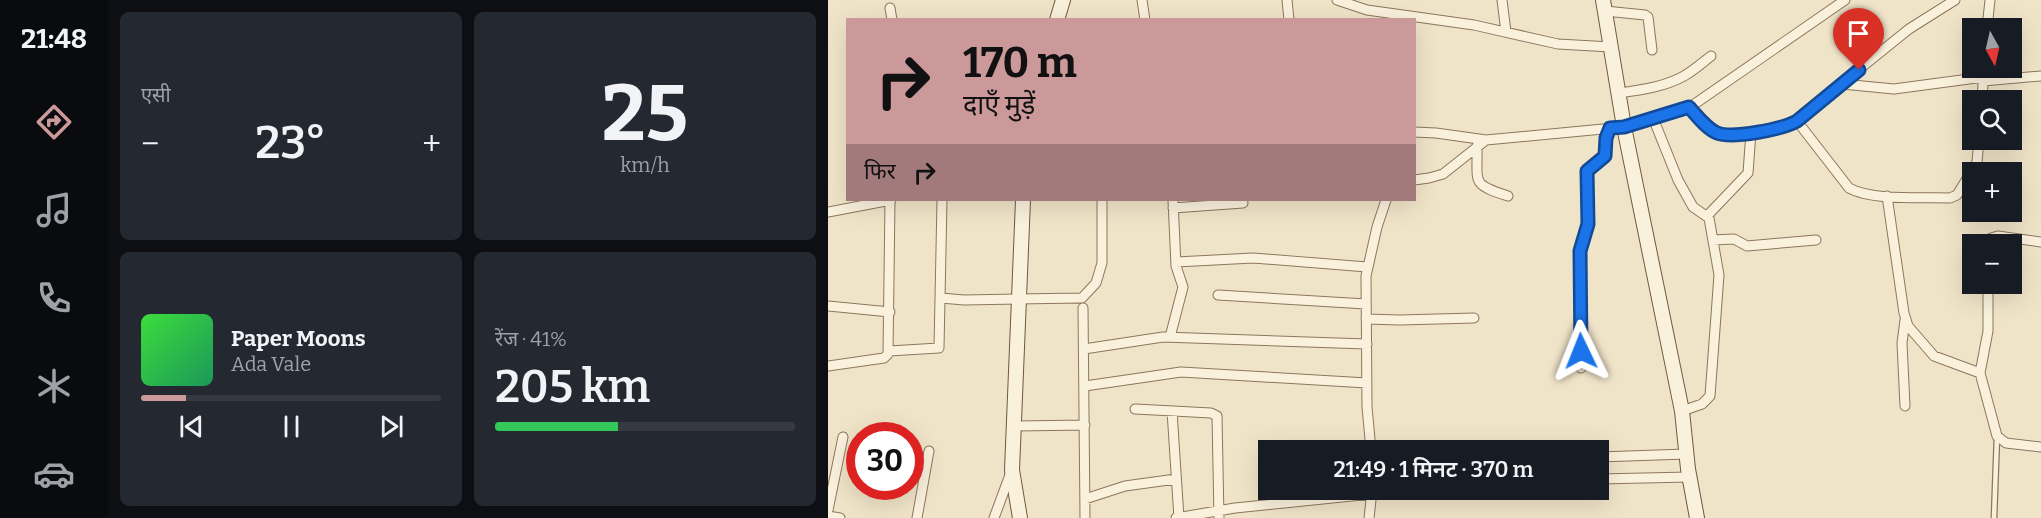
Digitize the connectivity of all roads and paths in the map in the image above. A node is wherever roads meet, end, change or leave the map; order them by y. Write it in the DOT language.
graph roads {
  1 [pos="1063,0"];
  2 [pos="1142,0"];
  3 [pos="1287,0"];
  4 [pos="1337,0"];
  5 [pos="1502,0"];
  6 [pos="1845,0"];
  7 [pos="1955,0"];
  8 [pos="1990,0"];
  9 [pos="1604,6"];
  10 [pos="890,8"];
  11 [pos="892,18"];
  12 [pos="1058,18"];
  13 [pos="1145,18"];
  14 [pos="1290,18"];
  15 [pos="1988,18"];
  16 [pos="1506,32"];
  17 [pos="1611,47"];
  18 [pos="1652,50"];
  19 [pos="1711,56"];
  20 [pos="2022,76"];
  21 [pos="2041,76"];
  22 [pos="1965,78"];
  23 [pos="1842,84"];
  24 [pos="1619,93"];
  25 [pos="1689,107"];
  26 [pos="1653,118"];
  27 [pos="1797,121"];
  28 [pos="1624,127"];
  29 [pos="1610,128"];
  30 [pos="1416,132"];
  31 [pos="1751,132"];
  32 [pos="1486,140"];
  33 [pos="1477,146"];
  34 [pos="1978,150"];
  35 [pos="1416,180"];
  36 [pos="1508,196"];
  37 [pos="1887,196"];
  38 [pos="885,201"];
  39 [pos="890,201"];
  40 [pos="942,201"];
  41 [pos="1023,201"];
  42 [pos="1102,201"];
  43 [pos="1386,201"];
  44 [pos="1243,202"];
  45 [pos="1173,204"];
  46 [pos="828,212"];
  47 [pos="1707,216"];
  48 [pos="2022,239"];
  49 [pos="1713,240"];
  50 [pos="1816,240"];
  51 [pos="2041,242"];
  52 [pos="1176,262"];
  53 [pos="1367,267"];
  54 [pos="1988,294"];
  55 [pos="1218,295"];
  56 [pos="941,298"];
  57 [pos="1019,300"];
  58 [pos="1366,304"];
  59 [pos="828,306"];
  60 [pos="1083,308"];
  61 [pos="890,312"];
  62 [pos="1474,318"];
  63 [pos="1366,319"];
  64 [pos="1905,320"];
  65 [pos="1170,338"];
  66 [pos="1366,344"];
  67 [pos="1084,349"];
  68 [pos="889,351"];
  69 [pos="828,366"];
  70 [pos="1581,368"];
  71 [pos="1980,373"];
  72 [pos="1367,383"];
  73 [pos="1085,386"];
  74 [pos="1905,406"];
  75 [pos="1135,409"];
  76 [pos="1172,411"];
  77 [pos="1682,411"];
  78 [pos="1086,425"];
  79 [pos="1014,426"];
  80 [pos="1997,436"];
  81 [pos="843,437"];
  82 [pos="1370,440"];
  83 [pos="2041,447"];
  84 [pos="929,451"];
  85 [pos="1686,454"];
  86 [pos="1609,457"];
  87 [pos="1012,470"];
  88 [pos="1689,477"];
  89 [pos="1176,479"];
  90 [pos="1609,480"];
  91 [pos="1085,499"];
  92 [pos="1316,500"];
  93 [pos="1371,500"];
  94 [pos="828,510"];
  95 [pos="1219,514"];
  96 [pos="828,516"];
  97 [pos="840,518"];
  98 [pos="917,518"];
  99 [pos="994,518"];
  100 [pos="1020,518"];
  101 [pos="1085,518"];
  102 [pos="1178,518"];
  103 [pos="1369,518"];
  104 [pos="1697,518"];
  105 [pos="1994,518"];
  1 -- 12 [label="main road"];
  2 -- 13 [label="street"];
  3 -- 14 [label="street"];
  4 -- 16 [label="street"];
  5 -- 16 [label="street"];
  6 -- 25 [label="street"];
  7 -- 23 [label="street"];
  8 -- 15 [label="street"];
  9 -- 17 [label="main road"];
  9 -- 18 [label="street"];
  10 -- 11 [label="street"];
  16 -- 17 [label="street"];
  17 -- 24 [label="main road"];
  19 -- 24 [label="street"];
  20 -- 21 [label="street"];
  22 -- 23 [label="street"];
  23 -- 27 [label="street"];
  24 -- 28 [label="main road"];
  25 -- 26 [label="street"];
  25 -- 31 [label="street"];
  26 -- 28 [label="street"];
  26 -- 47 [label="street"];
  27 -- 31 [label="street"];
  27 -- 37 [label="street"];
  28 -- 29 [label="street"];
  28 -- 77 [label="main road"];
  29 -- 32 [label="street"];
  29 -- 70 [label="street"];
  30 -- 32 [label="street"];
  31 -- 47 [label="street"];
  32 -- 33 [label="street"];
  33 -- 35 [label="street"];
  33 -- 36 [label="street"];
  34 -- 37 [label="street"];
  37 -- 64 [label="street"];
  38 -- 46 [label="street"];
  39 -- 61 [label="street"];
  40 -- 56 [label="street"];
  41 -- 57 [label="main road"];
  42 -- 57 [label="street"];
  43 -- 53 [label="street"];
  44 -- 45 [label="street"];
  45 -- 52 [label="street"];
  47 -- 49 [label="street"];
  48 -- 51 [label="street"];
  49 -- 50 [label="street"];
  49 -- 77 [label="street"];
  52 -- 53 [label="street"];
  52 -- 65 [label="street"];
  53 -- 58 [label="street"];
  54 -- 71 [label="street"];
  55 -- 58 [label="street"];
  56 -- 57 [label="street"];
  56 -- 68 [label="street"];
  57 -- 79 [label="main road"];
  58 -- 63 [label="street"];
  59 -- 61 [label="street"];
  60 -- 67 [label="street"];
  61 -- 68 [label="street"];
  62 -- 63 [label="street"];
  63 -- 66 [label="street"];
  64 -- 71 [label="street"];
  64 -- 74 [label="street"];
  65 -- 66 [label="street"];
  65 -- 67 [label="street"];
  66 -- 72 [label="street"];
  67 -- 73 [label="street"];
  68 -- 69 [label="street"];
  71 -- 80 [label="street"];
  72 -- 73 [label="street"];
  72 -- 82 [label="street"];
  73 -- 78 [label="street"];
  75 -- 76 [label="street"];
  76 -- 89 [label="street"];
  76 -- 95 [label="street"];
  77 -- 85 [label="main road"];
  78 -- 79 [label="street"];
  78 -- 91 [label="street"];
  79 -- 87 [label="main road"];
  80 -- 83 [label="street"];
  80 -- 105 [label="lane"];
  81 -- 94 [label="street"];
  84 -- 98 [label="street"];
  85 -- 86 [label="street"];
  85 -- 88 [label="main road"];
  87 -- 99 [label="street"];
  87 -- 100 [label="main road"];
  88 -- 90 [label="street"];
  88 -- 104 [label="main road"];
  89 -- 91 [label="street"];
  89 -- 102 [label="street"];
  91 -- 101 [label="street"];
  92 -- 95 [label="street"];
  93 -- 103 [label="street"];
  95 -- 102 [label="street"];
  96 -- 97 [label="street"];
}
